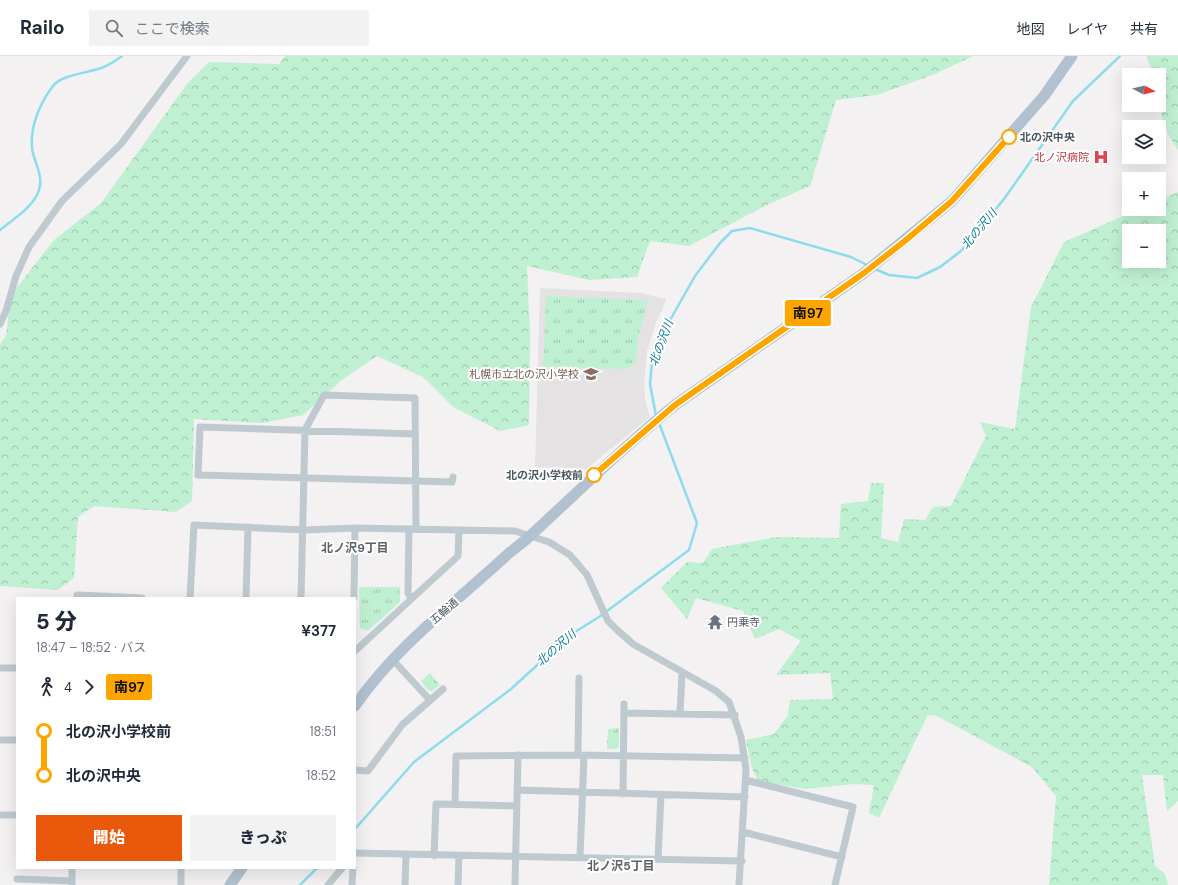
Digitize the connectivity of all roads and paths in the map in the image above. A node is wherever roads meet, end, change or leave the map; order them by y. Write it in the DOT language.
graph roads {
  1 [pos="187,56"];
  2 [pos="1072,56"];
  3 [pos="0,324"];
  4 [pos="305,430"];
  5 [pos="415,434"];
  6 [pos="453,477"];
  7 [pos="304,478"];
  8 [pos="415,480"];
  9 [pos="248,528"];
  10 [pos="355,528"];
  11 [pos="412,529"];
  12 [pos="304,530"];
  13 [pos="459,530"];
  14 [pos="531,536"];
  15 [pos="77,597"];
  16 [pos="120,597"];
  17 [pos="190,597"];
  18 [pos="246,597"];
  19 [pos="301,597"];
  20 [pos="354,597"];
  21 [pos="412,598"];
  22 [pos="356,647"];
  23 [pos="393,660"];
  24 [pos="0,668"];
  25 [pos="16,668"];
  26 [pos="682,673"];
  27 [pos="579,678"];
  28 [pos="443,689"];
  29 [pos="430,699"];
  30 [pos="624,704"];
  31 [pos="356,705"];
  32 [pos="624,713"];
  33 [pos="680,714"];
  34 [pos="735,715"];
  35 [pos="0,740"];
  36 [pos="16,740"];
  37 [pos="581,755"];
  38 [pos="624,755"];
  39 [pos="518,756"];
  40 [pos="745,758"];
  41 [pos="356,770"];
  42 [pos="746,780"];
  43 [pos="517,790"];
  44 [pos="583,792"];
  45 [pos="622,794"];
  46 [pos="661,795"];
  47 [pos="745,797"];
  48 [pos="455,804"];
  49 [pos="517,806"];
  50 [pos="0,815"];
  51 [pos="16,815"];
  52 [pos="743,832"];
  53 [pos="356,853"];
  54 [pos="406,855"];
  55 [pos="434,856"];
  56 [pos="459,856"];
  57 [pos="516,856"];
  58 [pos="580,856"];
  59 [pos="842,857"];
  60 [pos="658,859"];
  61 [pos="742,861"];
  62 [pos="72,869"];
  63 [pos="181,869"];
  64 [pos="241,869"];
  65 [pos="341,869"];
  66 [pos="353,869"];
  67 [pos="17,879"];
  68 [pos="72,883"];
  69 [pos="181,885"];
  70 [pos="230,885"];
  71 [pos="328,885"];
  72 [pos="352,885"];
  73 [pos="404,885"];
  74 [pos="458,885"];
  75 [pos="515,885"];
  76 [pos="739,885"];
  77 [pos="835,885"];
  1 -- 3 [label="street"];
  2 -- 14 [label="main road, 五輪通"];
  4 -- 5 [label="street"];
  4 -- 5 [label="street"];
  4 -- 7 [label="street"];
  4 -- 7 [label="street"];
  5 -- 8 [label="street"];
  6 -- 8 [label="street"];
  7 -- 8 [label="street"];
  7 -- 12 [label="street"];
  8 -- 11 [label="street"];
  9 -- 12 [label="street"];
  9 -- 17 [label="street"];
  9 -- 18 [label="street"];
  10 -- 11 [label="street"];
  10 -- 12 [label="street"];
  10 -- 20 [label="street"];
  11 -- 13 [label="street"];
  11 -- 21 [label="street"];
  12 -- 19 [label="street"];
  13 -- 14 [label="street"];
  13 -- 21 [label="street"];
  14 -- 23 [label="main road, 五輪通"];
  14 -- 26 [label="street"];
  15 -- 16 [label="street"];
  21 -- 22 [label="street"];
  23 -- 29 [label="street"];
  23 -- 31 [label="main road, 五輪通"];
  24 -- 25 [label="street"];
  26 -- 33 [label="street"];
  26 -- 34 [label="street"];
  27 -- 37 [label="street"];
  28 -- 29 [label="street"];
  29 -- 41 [label="street"];
  30 -- 32 [label="street"];
  32 -- 33 [label="street"];
  32 -- 38 [label="street"];
  33 -- 34 [label="street"];
  34 -- 40 [label="street"];
  35 -- 36 [label="street"];
  37 -- 38 [label="street"];
  37 -- 39 [label="street"];
  37 -- 44 [label="street"];
  38 -- 40 [label="street"];
  38 -- 45 [label="street"];
  39 -- 43 [label="street"];
  39 -- 48 [label="street"];
  40 -- 42 [label="street"];
  42 -- 47 [label="street"];
  42 -- 59 [label="street"];
  43 -- 44 [label="street"];
  43 -- 49 [label="street"];
  44 -- 45 [label="street"];
  44 -- 58 [label="street"];
  45 -- 46 [label="street"];
  46 -- 47 [label="street"];
  46 -- 60 [label="street"];
  47 -- 52 [label="street"];
  48 -- 49 [label="street"];
  48 -- 55 [label="street"];
  49 -- 57 [label="street"];
  50 -- 51 [label="street"];
  52 -- 59 [label="street"];
  52 -- 61 [label="street"];
  53 -- 54 [label="street"];
  54 -- 55 [label="street"];
  54 -- 73 [label="street"];
  55 -- 56 [label="street"];
  56 -- 57 [label="street"];
  56 -- 74 [label="street"];
  57 -- 58 [label="street"];
  57 -- 75 [label="street"];
  58 -- 60 [label="street"];
  59 -- 77 [label="street"];
  60 -- 61 [label="street"];
  61 -- 76 [label="street"];
  62 -- 68 [label="street"];
  63 -- 69 [label="street"];
  64 -- 70 [label="main road"];
  65 -- 71 [label="street"];
  66 -- 72 [label="street"];
  67 -- 68 [label="street"];
}
